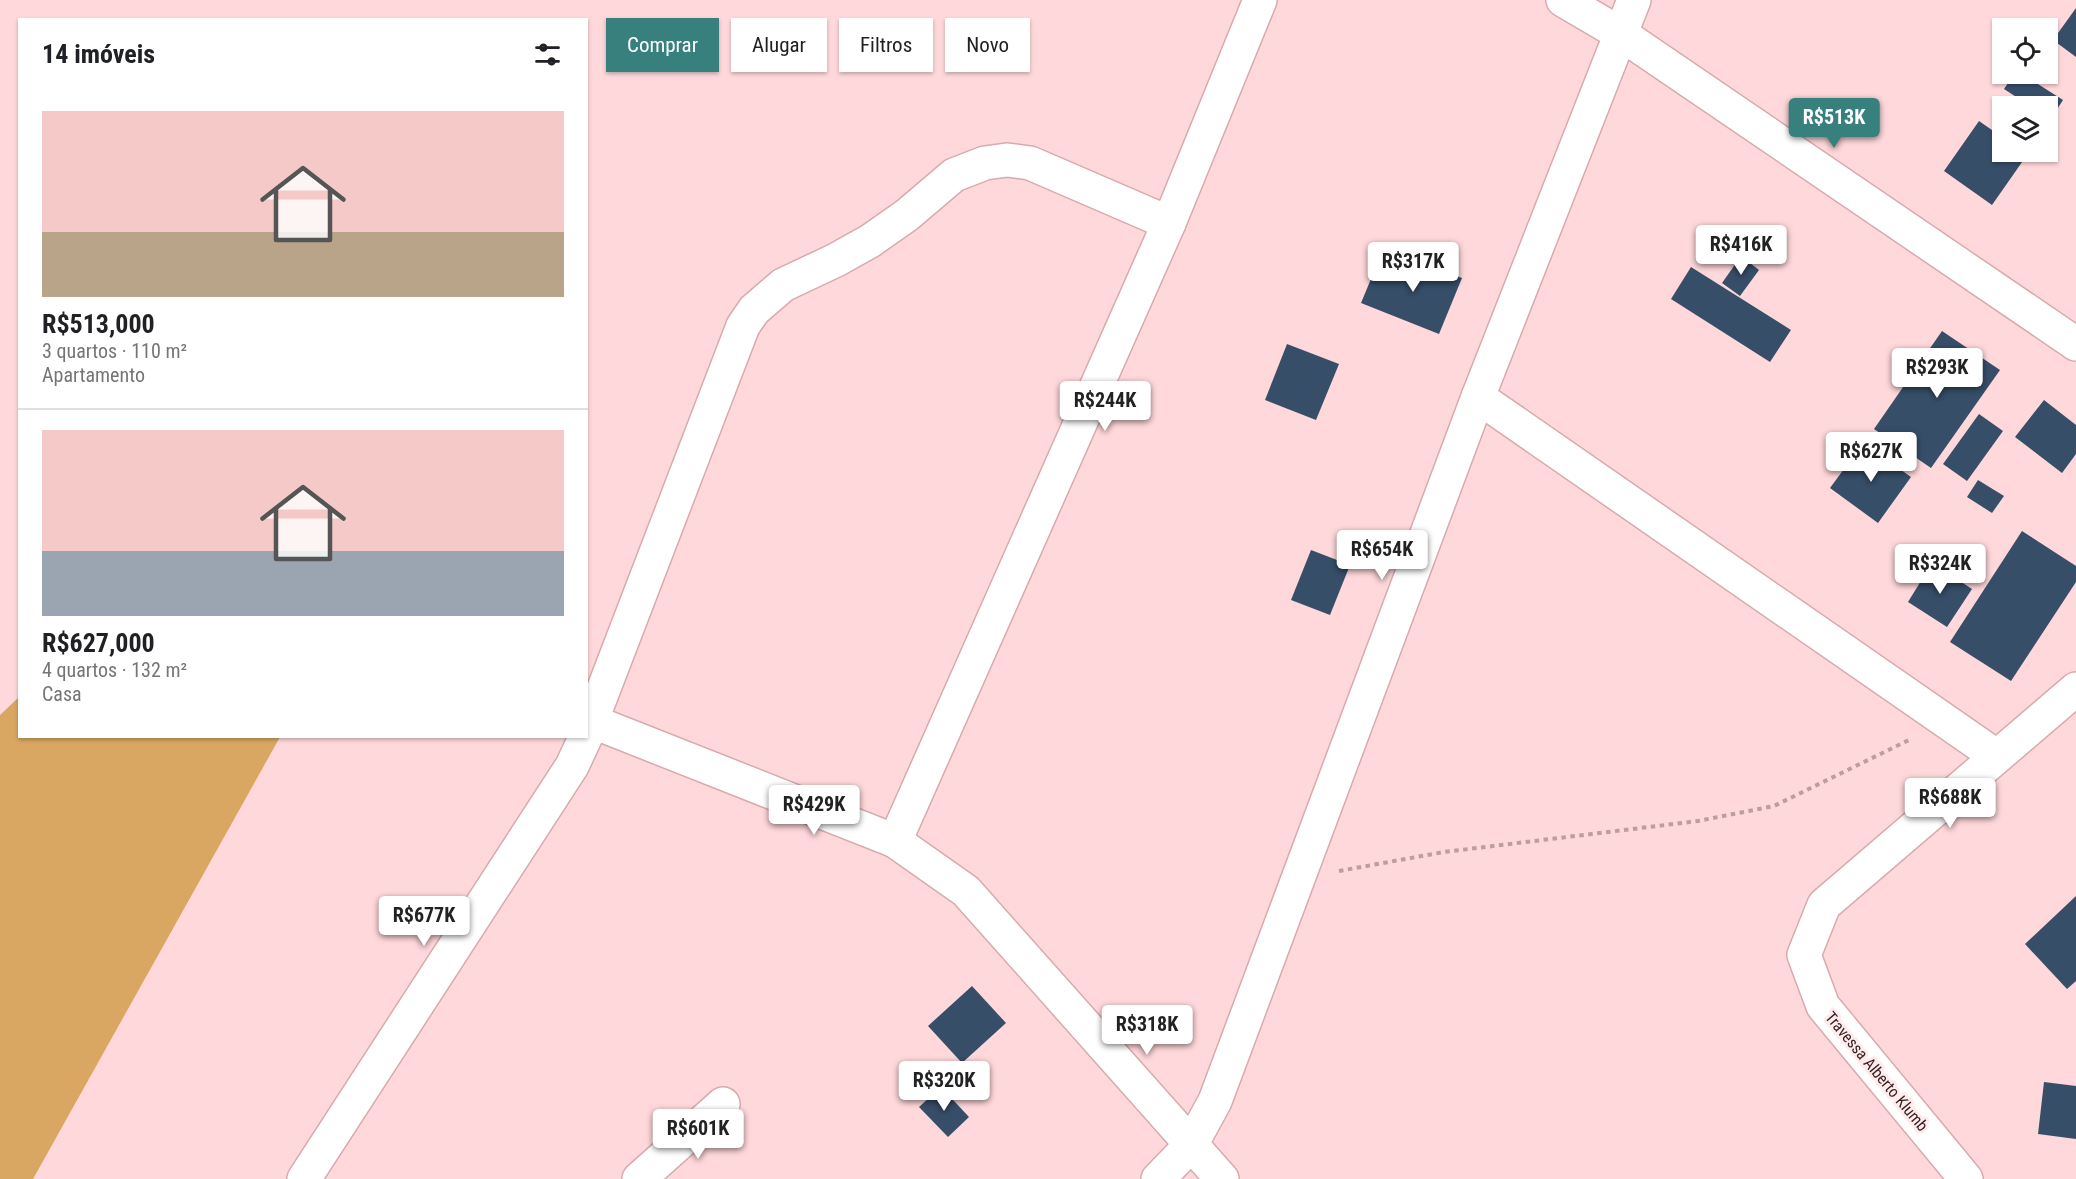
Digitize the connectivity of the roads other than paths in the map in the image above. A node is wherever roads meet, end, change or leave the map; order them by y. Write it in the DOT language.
graph roads {
  1 [pos="1260,0"];
  2 [pos="1563,0"];
  3 [pos="1634,0"];
  4 [pos="1621,34"];
  5 [pos="1169,223"];
  6 [pos="2076,344"];
  7 [pos="1478,397"];
  8 [pos="2076,690"];
  9 [pos="588,728"];
  10 [pos="583,738"];
  11 [pos="1996,756"];
  12 [pos="896,841"];
  13 [pos="723,1104"];
  14 [pos="1191,1145"];
  15 [pos="303,1179"];
  16 [pos="639,1179"];
  17 [pos="1158,1179"];
  18 [pos="1222,1179"];
  19 [pos="1966,1179"];
  1 -- 5 [label="street"];
  2 -- 4 [label="street"];
  3 -- 4 [label="street"];
  4 -- 6 [label="street"];
  4 -- 7 [label="street"];
  5 -- 9 [label="street"];
  5 -- 12 [label="street"];
  7 -- 11 [label="street"];
  7 -- 14 [label="street"];
  8 -- 11 [label="street"];
  9 -- 12 [label="street"];
  10 -- 15 [label="street"];
  11 -- 19 [label="street, Travessa Alberto Klumb"];
  12 -- 14 [label="street"];
  13 -- 16 [label="street"];
  14 -- 17 [label="street"];
  14 -- 18 [label="street"];
}
